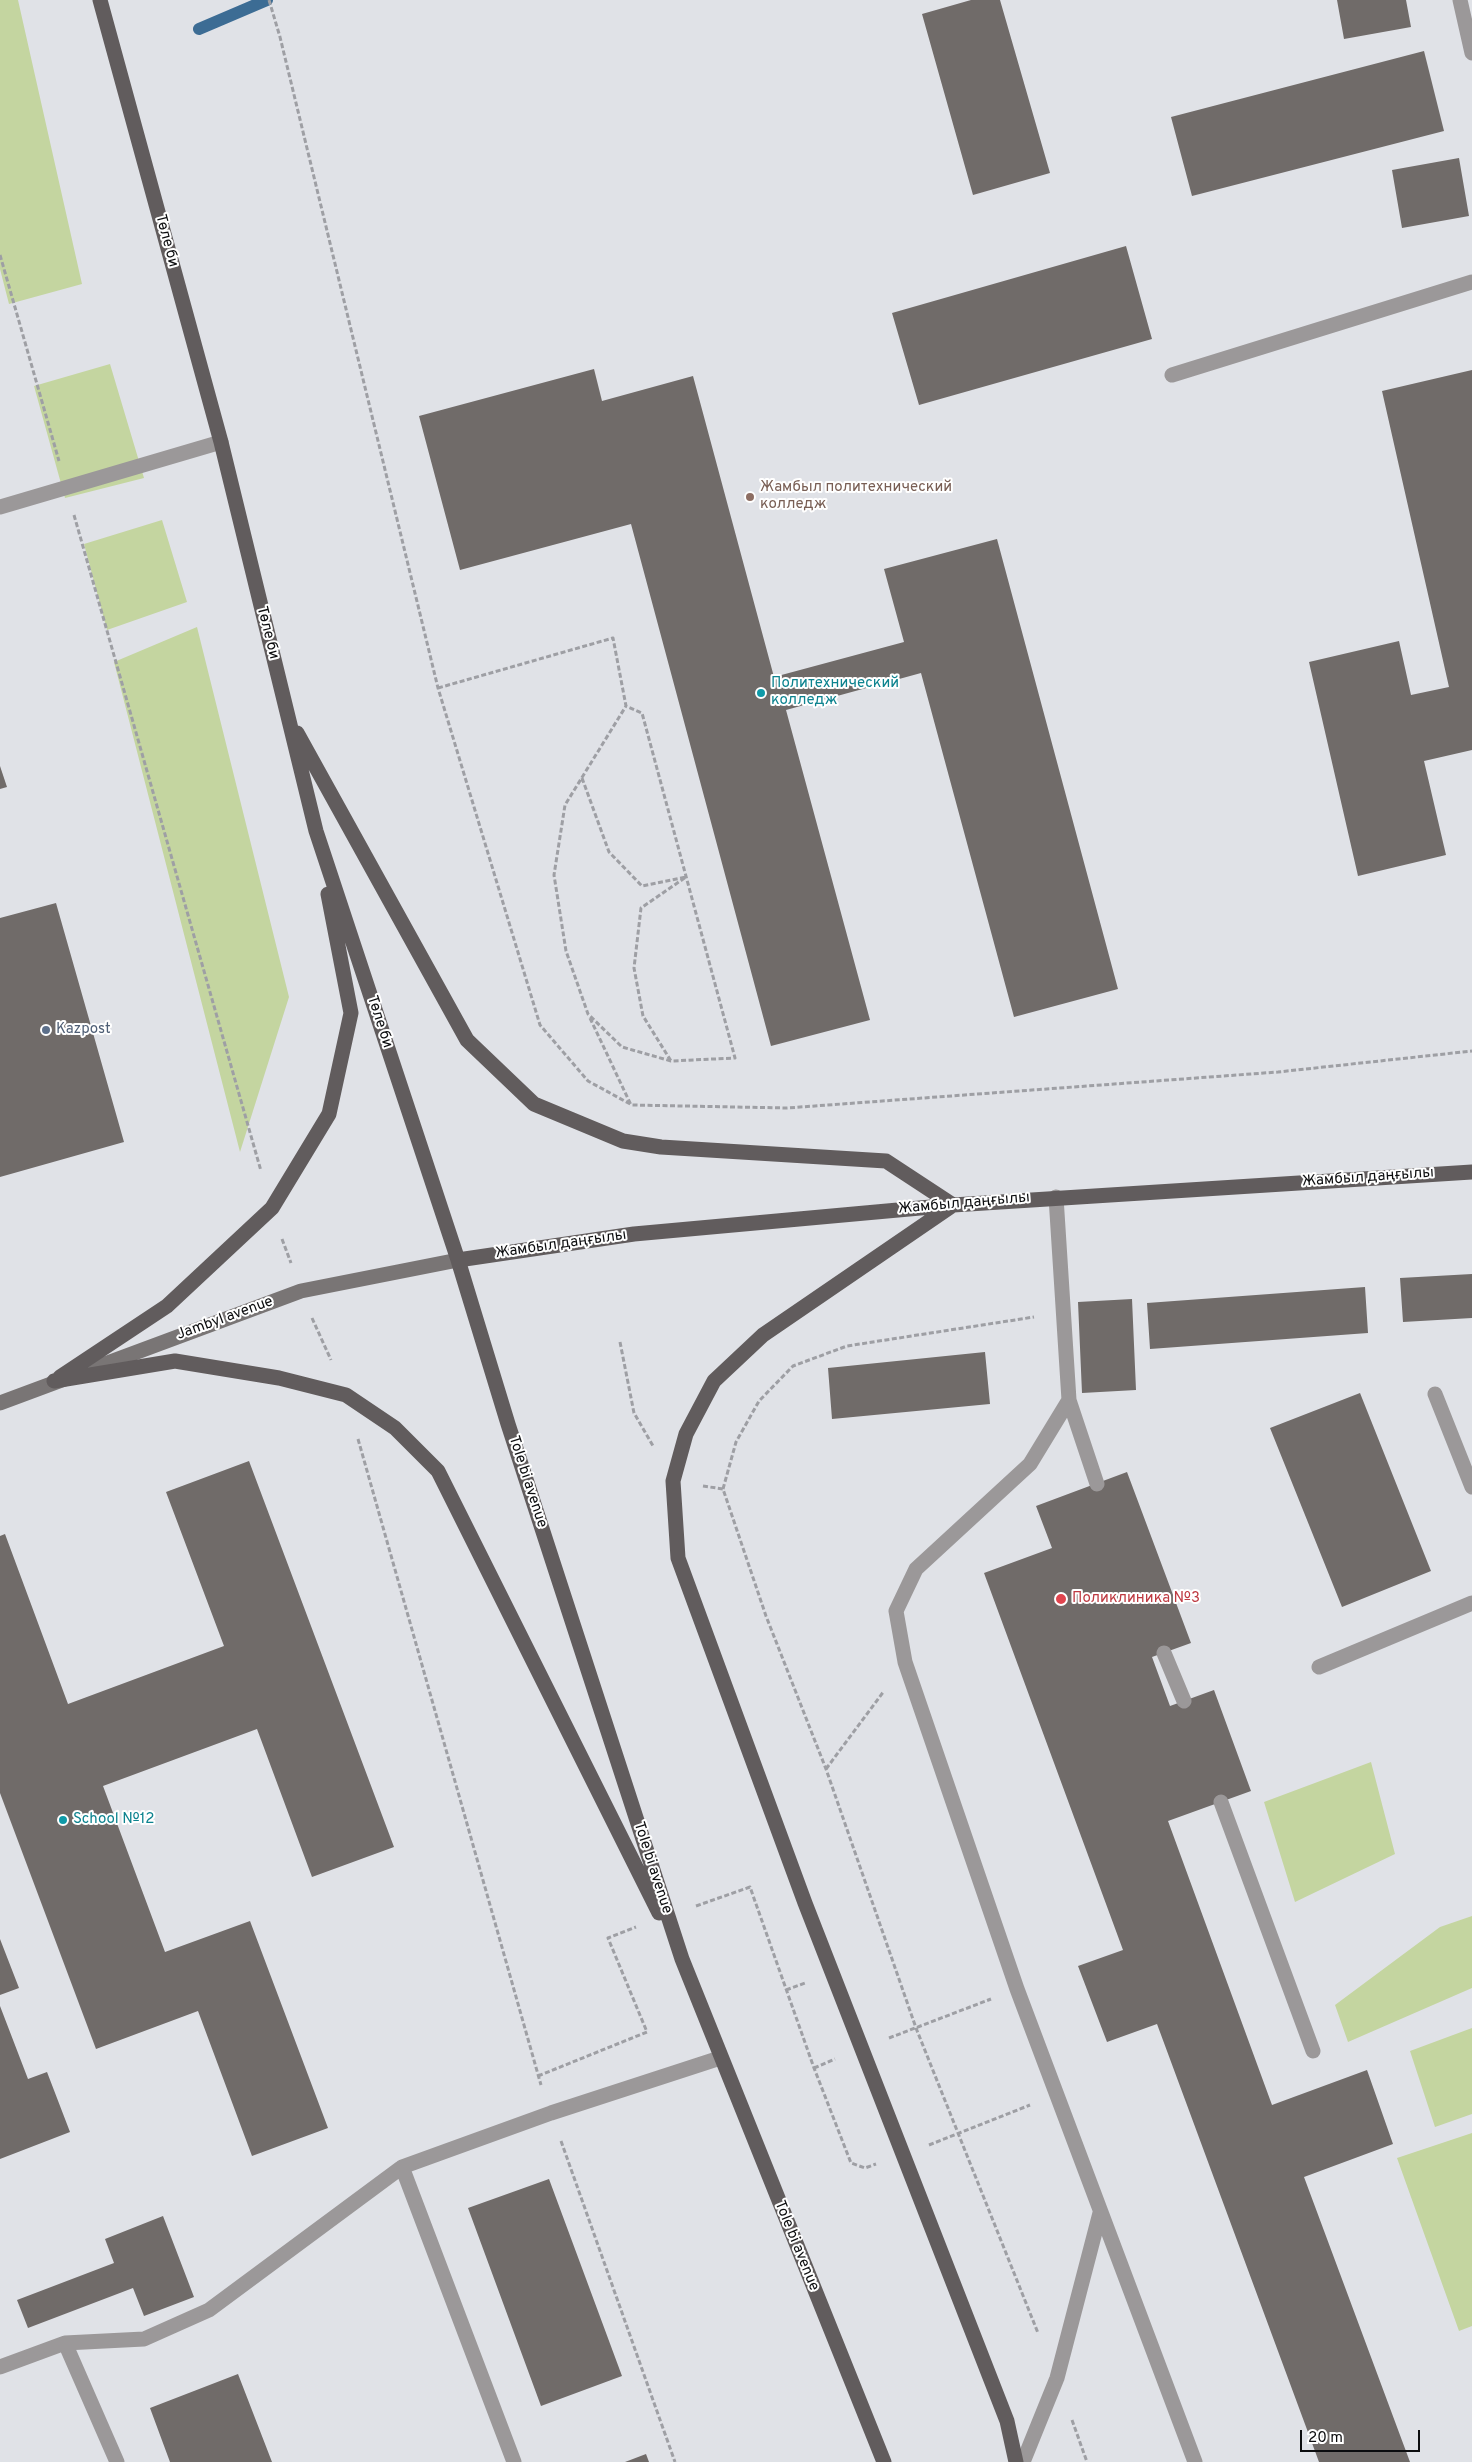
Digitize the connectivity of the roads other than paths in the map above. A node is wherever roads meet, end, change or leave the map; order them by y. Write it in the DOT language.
graph roads {
  1 [pos="100,0"];
  2 [pos="1460,0"];
  3 [pos="1472,53"];
  4 [pos="1472,282"];
  5 [pos="1172,375"];
  6 [pos="221,442"];
  7 [pos="0,508"];
  8 [pos="288,715"];
  9 [pos="316,831"];
  10 [pos="1472,1172"];
  11 [pos="1056,1197"];
  12 [pos="953,1205"];
  13 [pos="458,1260"];
  14 [pos="54,1381"];
  15 [pos="1435,1394"];
  16 [pos="1069,1400"];
  17 [pos="0,1403"];
  18 [pos="1097,1484"];
  19 [pos="1472,1487"];
  20 [pos="1472,1603"];
  21 [pos="1164,1652"];
  22 [pos="1319,1667"];
  23 [pos="1184,1701"];
  24 [pos="1221,1802"];
  25 [pos="682,1959"];
  26 [pos="1313,2051"];
  27 [pos="720,2058"];
  28 [pos="402,2167"];
  29 [pos="1100,2213"];
  30 [pos="65,2343"];
  31 [pos="0,2367"];
  32 [pos="117,2462"];
  33 [pos="514,2462"];
  34 [pos="884,2462"];
  35 [pos="1016,2462"];
  36 [pos="1023,2462"];
  37 [pos="1195,2462"];
  1 -- 6 [label="main road, Төле би"];
  2 -- 3 [label="street"];
  4 -- 5 [label="street"];
  6 -- 7 [label="street"];
  6 -- 8 [label="main road, Төле би"];
  8 -- 9 [label="main road, Төле би"];
  8 -- 12 [label="main road"];
  9 -- 13 [label="main road, Төле би"];
  9 -- 14 [label="main road"];
  10 -- 11 [label="main road, Жамбыл даңғылы"];
  11 -- 12 [label="main road, Жамбыл даңғылы"];
  11 -- 16 [label="street"];
  12 -- 13 [label="main road, Жамбыл даңғылы"];
  12 -- 35 [label="main road"];
  13 -- 14 [label="main road, Jambyl avenue"];
  13 -- 25 [label="main road, Tole bi avenue"];
  14 -- 17 [label="main road, Jambyl avenue"];
  14 -- 25 [label="main road"];
  15 -- 19 [label="street"];
  16 -- 18 [label="street"];
  16 -- 29 [label="street"];
  20 -- 22 [label="street"];
  21 -- 23 [label="street"];
  24 -- 26 [label="street"];
  25 -- 27 [label="main road, Tole bi avenue"];
  27 -- 28 [label="street"];
  27 -- 34 [label="main road, Tole bi avenue"];
  28 -- 30 [label="street"];
  28 -- 33 [label="street"];
  29 -- 36 [label="street"];
  29 -- 37 [label="street"];
  30 -- 31 [label="street"];
  30 -- 32 [label="street"];
}
